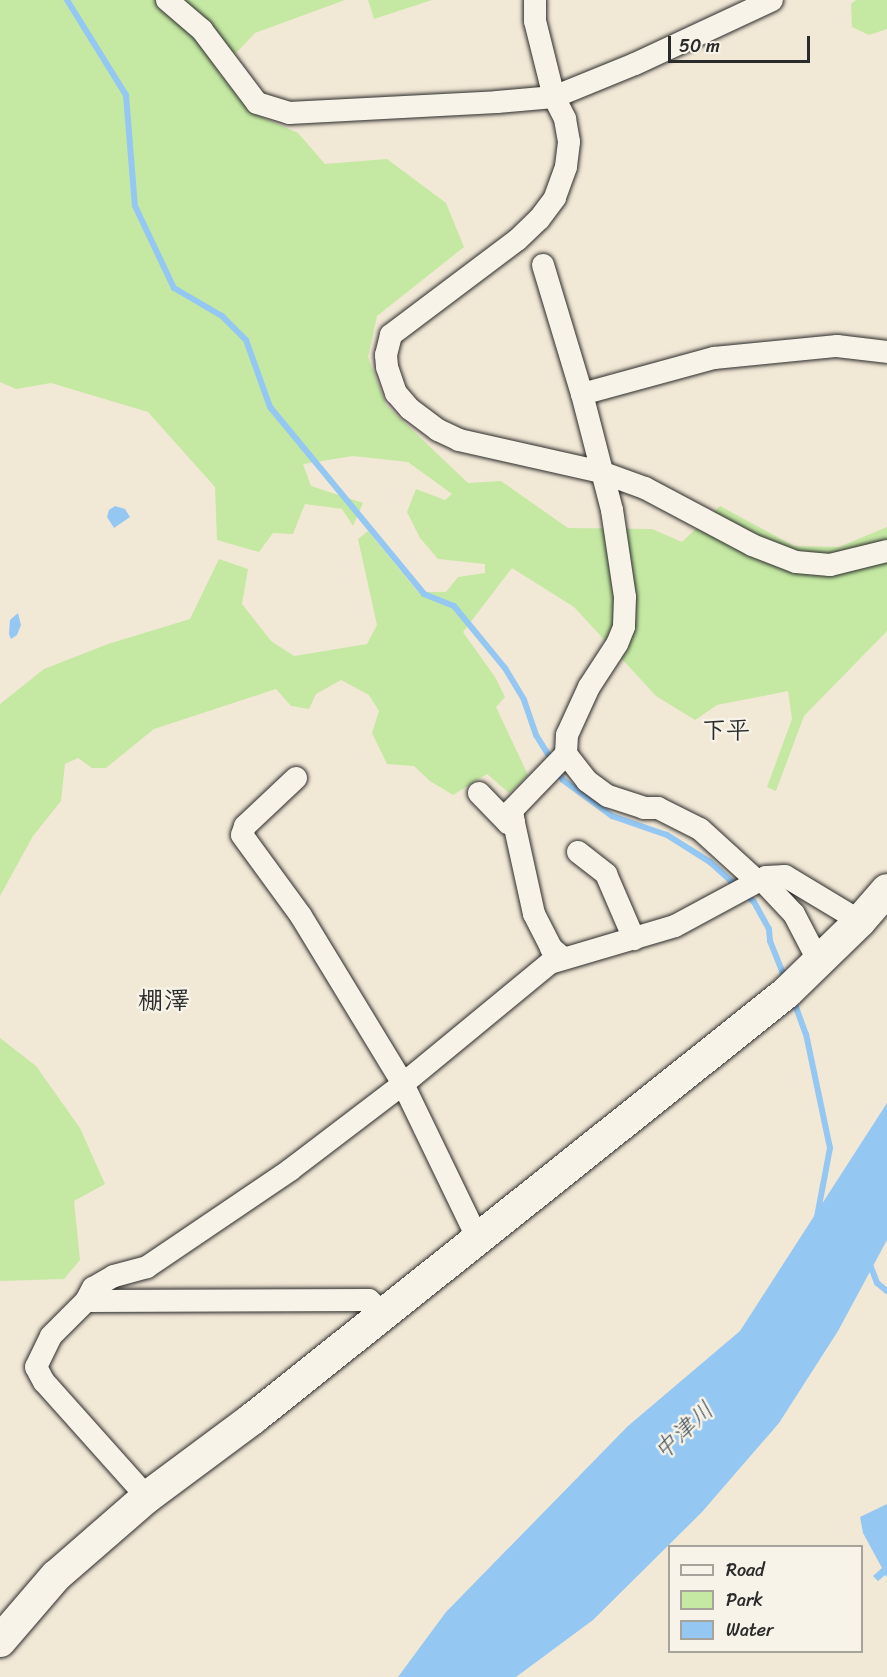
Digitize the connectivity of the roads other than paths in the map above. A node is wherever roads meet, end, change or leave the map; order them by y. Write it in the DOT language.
graph roads {
  1 [pos="167,0"];
  2 [pos="535,0"];
  3 [pos="772,0"];
  4 [pos="554,97"];
  5 [pos="543,265"];
  6 [pos="887,352"];
  7 [pos="582,394"];
  8 [pos="601,472"];
  9 [pos="887,551"];
  10 [pos="557,763"];
  11 [pos="296,778"];
  12 [pos="479,793"];
  13 [pos="514,824"];
  14 [pos="578,852"];
  15 [pos="756,881"];
  16 [pos="887,890"];
  17 [pos="860,921"];
  18 [pos="634,939"];
  19 [pos="563,958"];
  20 [pos="818,962"];
  21 [pos="403,1084"];
  22 [pos="478,1239"];
  23 [pos="86,1301"];
  24 [pos="384,1314"];
  25 [pos="147,1497"];
  26 [pos="0,1641"];
  1 -- 4 [label="street"];
  2 -- 4 [label="street"];
  3 -- 4 [label="street"];
  4 -- 8 [label="street"];
  5 -- 7 [label="street"];
  6 -- 7 [label="street"];
  7 -- 8 [label="street"];
  8 -- 9 [label="street"];
  8 -- 10 [label="street"];
  10 -- 13 [label="street"];
  10 -- 15 [label="street"];
  11 -- 21 [label="street"];
  12 -- 13 [label="street"];
  13 -- 19 [label="street"];
  14 -- 18 [label="street"];
  15 -- 17 [label="street"];
  15 -- 18 [label="street"];
  15 -- 20 [label="street"];
  16 -- 17 [label="street"];
  17 -- 20 [label="street"];
  18 -- 19 [label="street"];
  19 -- 21 [label="street"];
  20 -- 22 [label="street"];
  21 -- 22 [label="street"];
  21 -- 23 [label="street"];
  22 -- 24 [label="street"];
  23 -- 24 [label="street"];
  23 -- 25 [label="street"];
  24 -- 25 [label="street"];
  25 -- 26 [label="street"];
}
